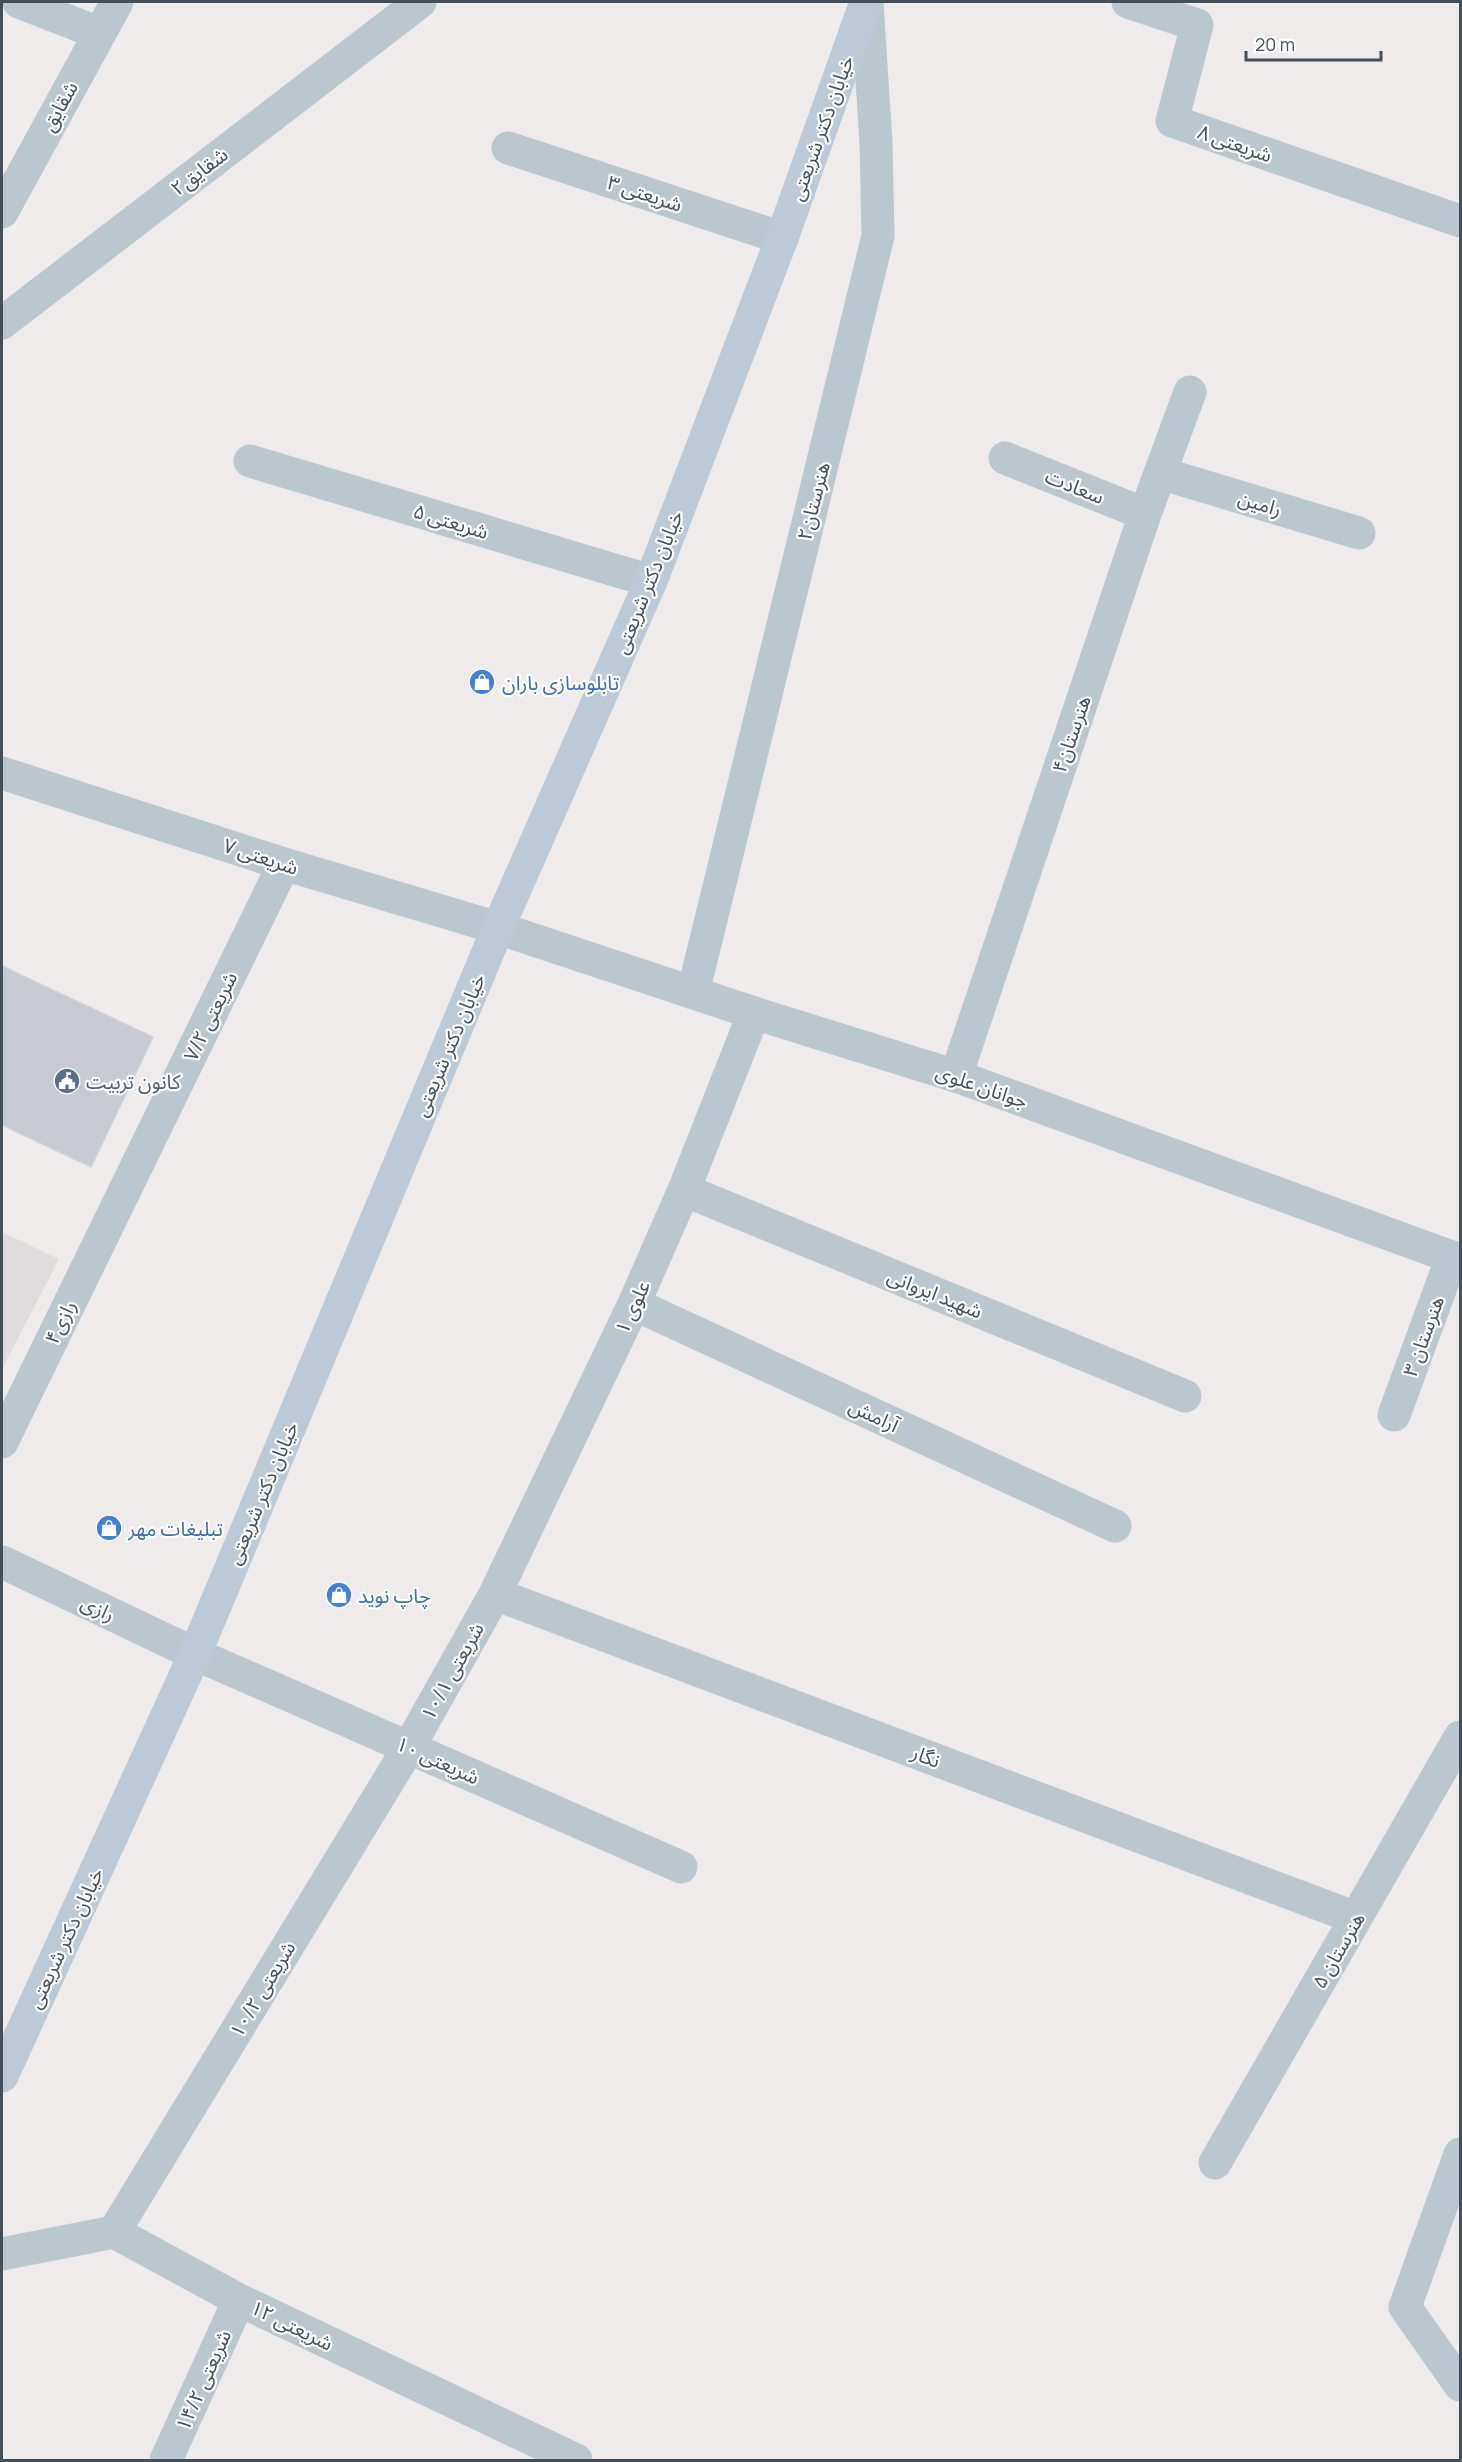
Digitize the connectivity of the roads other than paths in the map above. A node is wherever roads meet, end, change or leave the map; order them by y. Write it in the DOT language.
graph roads {
  1 [pos="19,2"];
  2 [pos="117,2"];
  3 [pos="866,2"];
  4 [pos="1128,2"];
  5 [pos="409,10"];
  6 [pos="99,33"];
  7 [pos="508,148"];
  8 [pos="4,202"];
  9 [pos="1461,221"];
  10 [pos="782,238"];
  11 [pos="2,323"];
  12 [pos="1190,392"];
  13 [pos="1005,458"];
  14 [pos="250,461"];
  15 [pos="1160,473"];
  16 [pos="1145,514"];
  17 [pos="1359,533"];
  18 [pos="651,581"];
  19 [pos="13,777"];
  20 [pos="284,864"];
  21 [pos="498,928"];
  22 [pos="693,993"];
  23 [pos="754,1013"];
  24 [pos="956,1076"];
  25 [pos="684,1190"];
  26 [pos="119,1201"];
  27 [pos="1456,1258"];
  28 [pos="634,1304"];
  29 [pos="1185,1396"];
  30 [pos="1394,1415"];
  31 [pos="2,1442"];
  32 [pos="1115,1526"];
  33 [pos="2,1562"];
  34 [pos="495,1594"];
  35 [pos="195,1654"];
  36 [pos="1461,1737"];
  37 [pos="409,1747"];
  38 [pos="681,1867"];
  39 [pos="1356,1918"];
  40 [pos="2,2076"];
  41 [pos="1461,2154"];
  42 [pos="1215,2163"];
  43 [pos="114,2232"];
  44 [pos="2,2254"];
  45 [pos="239,2300"];
  46 [pos="1461,2385"];
  47 [pos="166,2460"];
  48 [pos="576,2460"];
  1 -- 6 [label="street"];
  2 -- 6 [label="street, شقایق"];
  3 -- 10 [label="main road, خیابان دکتر شریعتی"];
  3 -- 22 [label="street, هنرستان۲"];
  4 -- 9 [label="street, شریعتی ۸"];
  5 -- 11 [label="street, شقایق۲"];
  6 -- 8 [label="street, شقایق"];
  7 -- 10 [label="street, شریعتی ۳"];
  10 -- 18 [label="main road, خیابان دکتر شریعتی"];
  12 -- 15 [label="street, هنرستان۴"];
  13 -- 16 [label="street, سعادت"];
  14 -- 18 [label="street, شریعتی ۵"];
  15 -- 16 [label="street, هنرستان۴"];
  15 -- 17 [label="street, رامین"];
  16 -- 24 [label="street, هنرستان۴"];
  18 -- 21 [label="main road, خیابان دکتر شریعتی"];
  19 -- 20 [label="street, ۷ شریعتی"];
  20 -- 21 [label="street, ۷ شریعتی"];
  20 -- 26 [label="street, شریعتی ۷/۲"];
  21 -- 22 [label="street, جوانان علوی"];
  21 -- 35 [label="main road, خیابان دکتر شریعتی"];
  22 -- 23 [label="street, جوانان علوی"];
  23 -- 24 [label="street, جوانان علوی"];
  23 -- 25 [label="street, علوی ۱"];
  24 -- 27 [label="street, جوانان علوی"];
  25 -- 28 [label="street, علوی ۱"];
  25 -- 29 [label="street, شهید ایروانی"];
  26 -- 31 [label="street, رازی۴"];
  27 -- 30 [label="street, هنرستان ۳"];
  28 -- 32 [label="street, آرامش"];
  28 -- 34 [label="street, علوی ۱"];
  33 -- 35 [label="street, رازی"];
  34 -- 37 [label="street, شریعتی ۱۰/۱"];
  34 -- 39 [label="street, نگار"];
  35 -- 37 [label="street, شریعتی ۱۰"];
  35 -- 40 [label="main road, خیابان دکتر شریعتی"];
  36 -- 39 [label="street, هنرستان ۵"];
  37 -- 38 [label="street, شریعتی ۱۰"];
  37 -- 43 [label="street, شریعتی ۱۰/۲"];
  39 -- 42 [label="street, هنرستان ۵"];
  41 -- 46 [label="street"];
  43 -- 44 [label="street"];
  43 -- 45 [label="street, شریعتی ۱۲"];
  45 -- 47 [label="street, شریعتی ۱۴/۲"];
  45 -- 48 [label="street, شریعتی ۱۲"];
}
